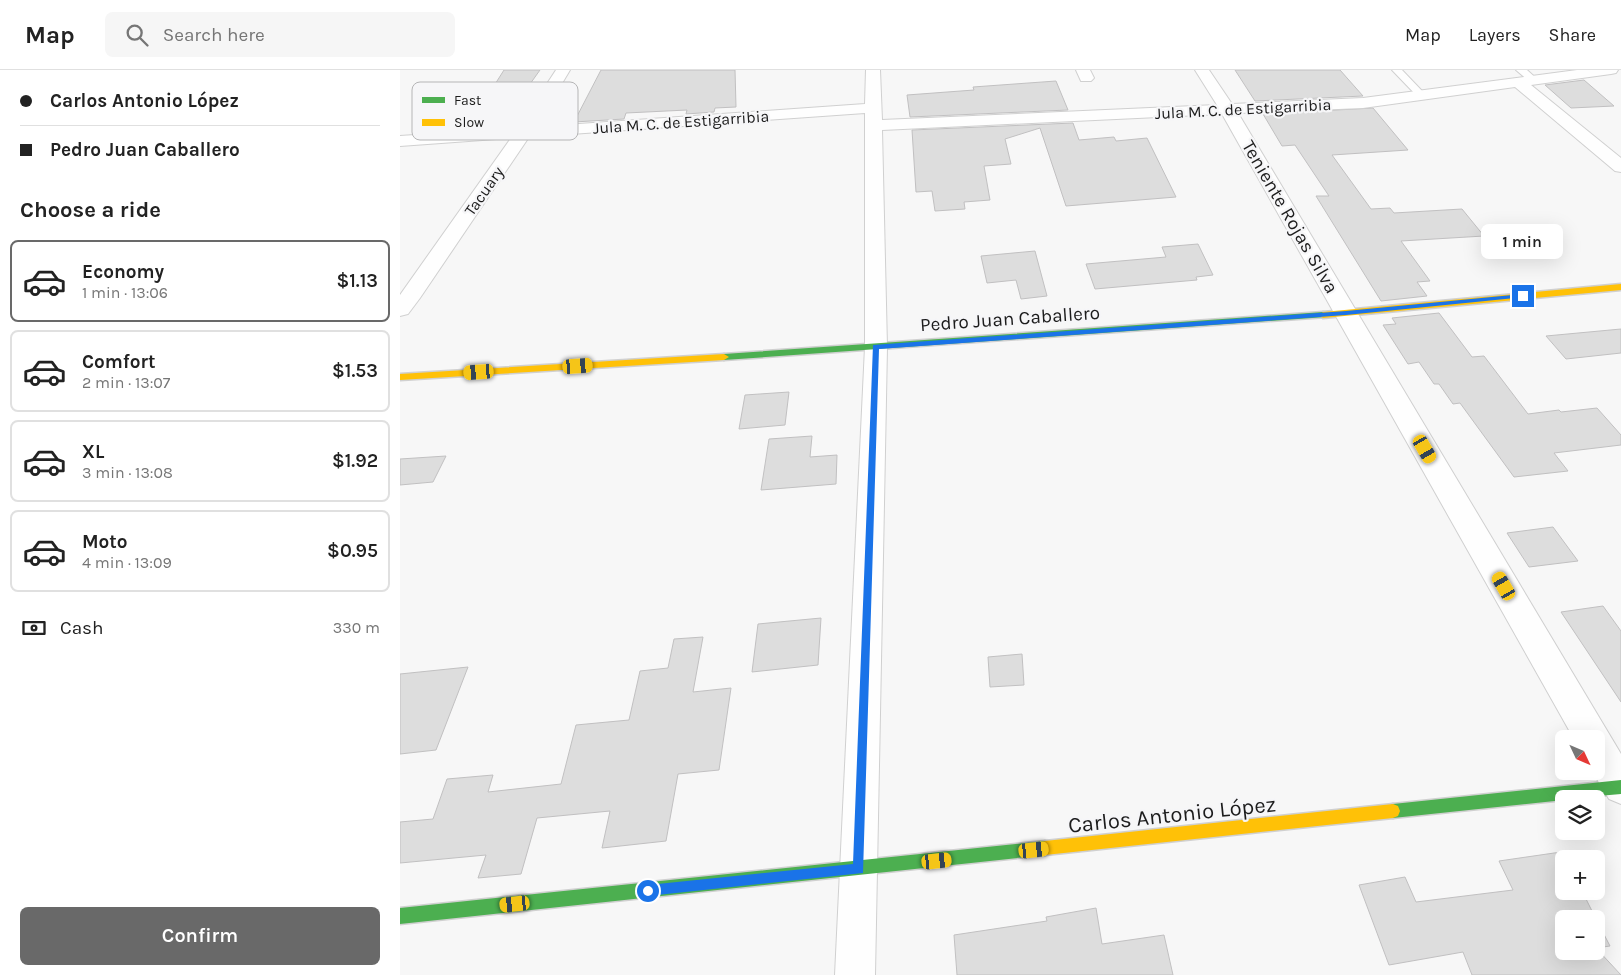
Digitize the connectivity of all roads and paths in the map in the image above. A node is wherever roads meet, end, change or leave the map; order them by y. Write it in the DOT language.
graph roads {
  1 [pos="563,70"];
  2 [pos="873,70"];
  3 [pos="1202,70"];
  4 [pos="1397,70"];
  5 [pos="1611,70"];
  6 [pos="1524,78"];
  7 [pos="555,82"];
  8 [pos="1421,95"];
  9 [pos="1228,110"];
  10 [pos="873,117"];
  11 [pos="578,130"];
  12 [pos="414,140"];
  13 [pos="518,140"];
  14 [pos="400,141"];
  15 [pos="1621,167"];
  16 [pos="1621,287"];
  17 [pos="400,309"];
  18 [pos="1346,313"];
  19 [pos="876,347"];
  20 [pos="400,377"];
  21 [pos="1588,730"];
  22 [pos="1605,760"];
  23 [pos="1621,787"];
  24 [pos="859,869"];
  25 [pos="400,916"];
  26 [pos="855,975"];
  1 -- 7 [label="street, Tacuary"];
  2 -- 10 [label="street"];
  3 -- 9 [label="street, Teniente Rojas Silva"];
  4 -- 8 [label="lane"];
  5 -- 6 [label="street, Jula M. C. de Estigarribia"];
  6 -- 8 [label="street, Jula M. C. de Estigarribia"];
  6 -- 15 [label="street"];
  8 -- 9 [label="street, Jula M. C. de Estigarribia"];
  9 -- 10 [label="street, Jula M. C. de Estigarribia"];
  9 -- 18 [label="street, Teniente Rojas Silva"];
  10 -- 11 [label="street, Jula M. C. de Estigarribia"];
  10 -- 19 [label="street"];
  12 -- 14 [label="street, Jula M. C. de Estigarribia"];
  13 -- 17 [label="street, Tacuary"];
  16 -- 18 [label="street, Pedro Juan Caballero"];
  18 -- 19 [label="street, Pedro Juan Caballero"];
  18 -- 21 [label="street, Teniente Rojas Silva"];
  19 -- 20 [label="street, Pedro Juan Caballero"];
  19 -- 24 [label="street"];
  22 -- 23 [label="street"];
  23 -- 24 [label="street, Carlos Antonio López"];
  24 -- 25 [label="street, Carlos Antonio López"];
  24 -- 26 [label="street"];
}
